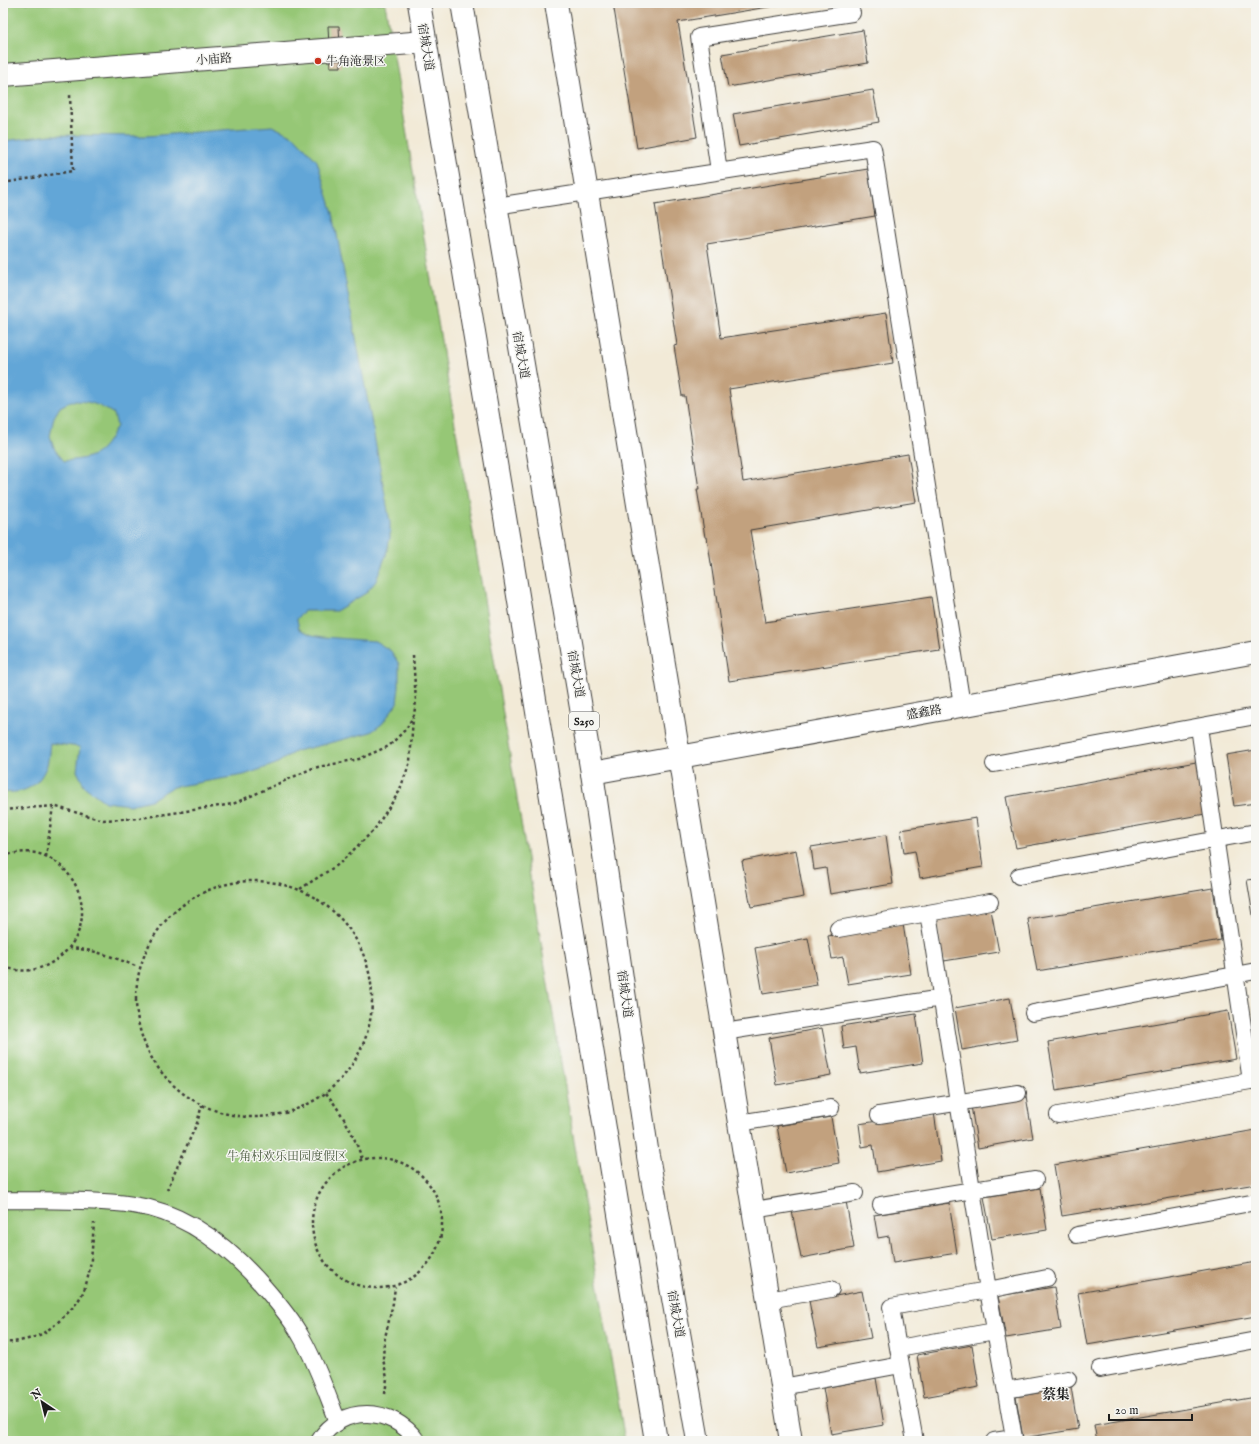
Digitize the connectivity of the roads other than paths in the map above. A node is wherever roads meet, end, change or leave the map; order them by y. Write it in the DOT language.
graph roads {
  1 [pos="419,3"];
  2 [pos="462,3"];
  3 [pos="556,3"];
  4 [pos="852,13"];
  5 [pos="425,42"];
  6 [pos="3,75"];
  7 [pos="719,171"];
  8 [pos="587,192"];
  9 [pos="496,206"];
  10 [pos="1256,652"];
  11 [pos="962,705"];
  12 [pos="1256,716"];
  13 [pos="1199,727"];
  14 [pos="679,757"];
  15 [pos="994,764"];
  16 [pos="592,773"];
  17 [pos="1256,832"];
  18 [pos="1216,840"];
  19 [pos="1019,876"];
  20 [pos="990,902"];
  21 [pos="928,913"];
  22 [pos="838,929"];
  23 [pos="1256,971"];
  24 [pos="1236,975"];
  25 [pos="942,998"];
  26 [pos="1033,1013"];
  27 [pos="724,1032"];
  28 [pos="1254,1081"];
  29 [pos="1018,1093"];
  30 [pos="958,1102"];
  31 [pos="831,1108"];
  32 [pos="879,1115"];
  33 [pos="1058,1115"];
  34 [pos="739,1123"];
  35 [pos="1035,1180"];
  36 [pos="972,1190"];
  37 [pos="855,1193"];
  38 [pos="3,1200"];
  39 [pos="1256,1202"];
  40 [pos="881,1205"];
  41 [pos="754,1210"];
  42 [pos="1077,1236"];
  43 [pos="1047,1278"];
  44 [pos="831,1289"];
  45 [pos="988,1290"];
  46 [pos="768,1300"];
  47 [pos="995,1331"];
  48 [pos="1256,1340"];
  49 [pos="898,1348"];
  50 [pos="901,1365"];
  51 [pos="1100,1369"];
  52 [pos="1068,1380"];
  53 [pos="782,1387"];
  54 [pos="1006,1390"];
  55 [pos="338,1422"];
  56 [pos="1014,1439"];
  57 [pos="319,1441"];
  58 [pos="417,1441"];
  59 [pos="656,1441"];
  60 [pos="698,1441"];
  61 [pos="791,1441"];
  62 [pos="915,1441"];
  63 [pos="994,1441"];
  1 -- 5 [label="main road, 宿城大道"];
  2 -- 9 [label="main road, 宿城大道 / S250"];
  3 -- 8 [label="main road"];
  4 -- 7 [label="lane"];
  5 -- 6 [label="main road, 小庙路"];
  5 -- 59 [label="main road, 宿城大道"];
  7 -- 8 [label="lane"];
  7 -- 11 [label="lane"];
  8 -- 9 [label="lane"];
  8 -- 14 [label="main road"];
  9 -- 16 [label="main road, 宿城大道 / S250"];
  10 -- 11 [label="main road, 盛鑫路"];
  11 -- 14 [label="main road, 盛鑫路"];
  12 -- 13 [label="lane"];
  13 -- 15 [label="lane"];
  13 -- 18 [label="lane"];
  14 -- 16 [label="main road, 盛鑫路"];
  14 -- 27 [label="main road"];
  16 -- 60 [label="main road, 宿城大道 / S250"];
  17 -- 18 [label="lane"];
  18 -- 19 [label="lane"];
  18 -- 24 [label="lane"];
  20 -- 21 [label="lane"];
  21 -- 22 [label="lane"];
  21 -- 25 [label="lane"];
  23 -- 24 [label="lane"];
  24 -- 26 [label="lane"];
  24 -- 28 [label="lane"];
  25 -- 27 [label="lane"];
  25 -- 30 [label="lane"];
  27 -- 34 [label="main road"];
  28 -- 33 [label="lane"];
  29 -- 30 [label="lane"];
  30 -- 32 [label="lane"];
  30 -- 36 [label="lane"];
  31 -- 34 [label="lane"];
  34 -- 41 [label="main road"];
  35 -- 36 [label="lane"];
  36 -- 40 [label="lane"];
  36 -- 45 [label="lane"];
  37 -- 41 [label="lane"];
  38 -- 55 [label="lane"];
  39 -- 42 [label="lane"];
  41 -- 46 [label="main road"];
  43 -- 45 [label="lane"];
  44 -- 46 [label="lane"];
  45 -- 47 [label="lane"];
  45 -- 49 [label="lane"];
  46 -- 53 [label="main road"];
  47 -- 49 [label="lane"];
  47 -- 54 [label="lane"];
  48 -- 51 [label="lane"];
  49 -- 50 [label="lane"];
  50 -- 53 [label="lane"];
  50 -- 62 [label="lane"];
  52 -- 54 [label="lane"];
  53 -- 61 [label="main road"];
  54 -- 56 [label="lane"];
  55 -- 57 [label="lane"];
  55 -- 58 [label="lane"];
  56 -- 63 [label="lane"];
}
